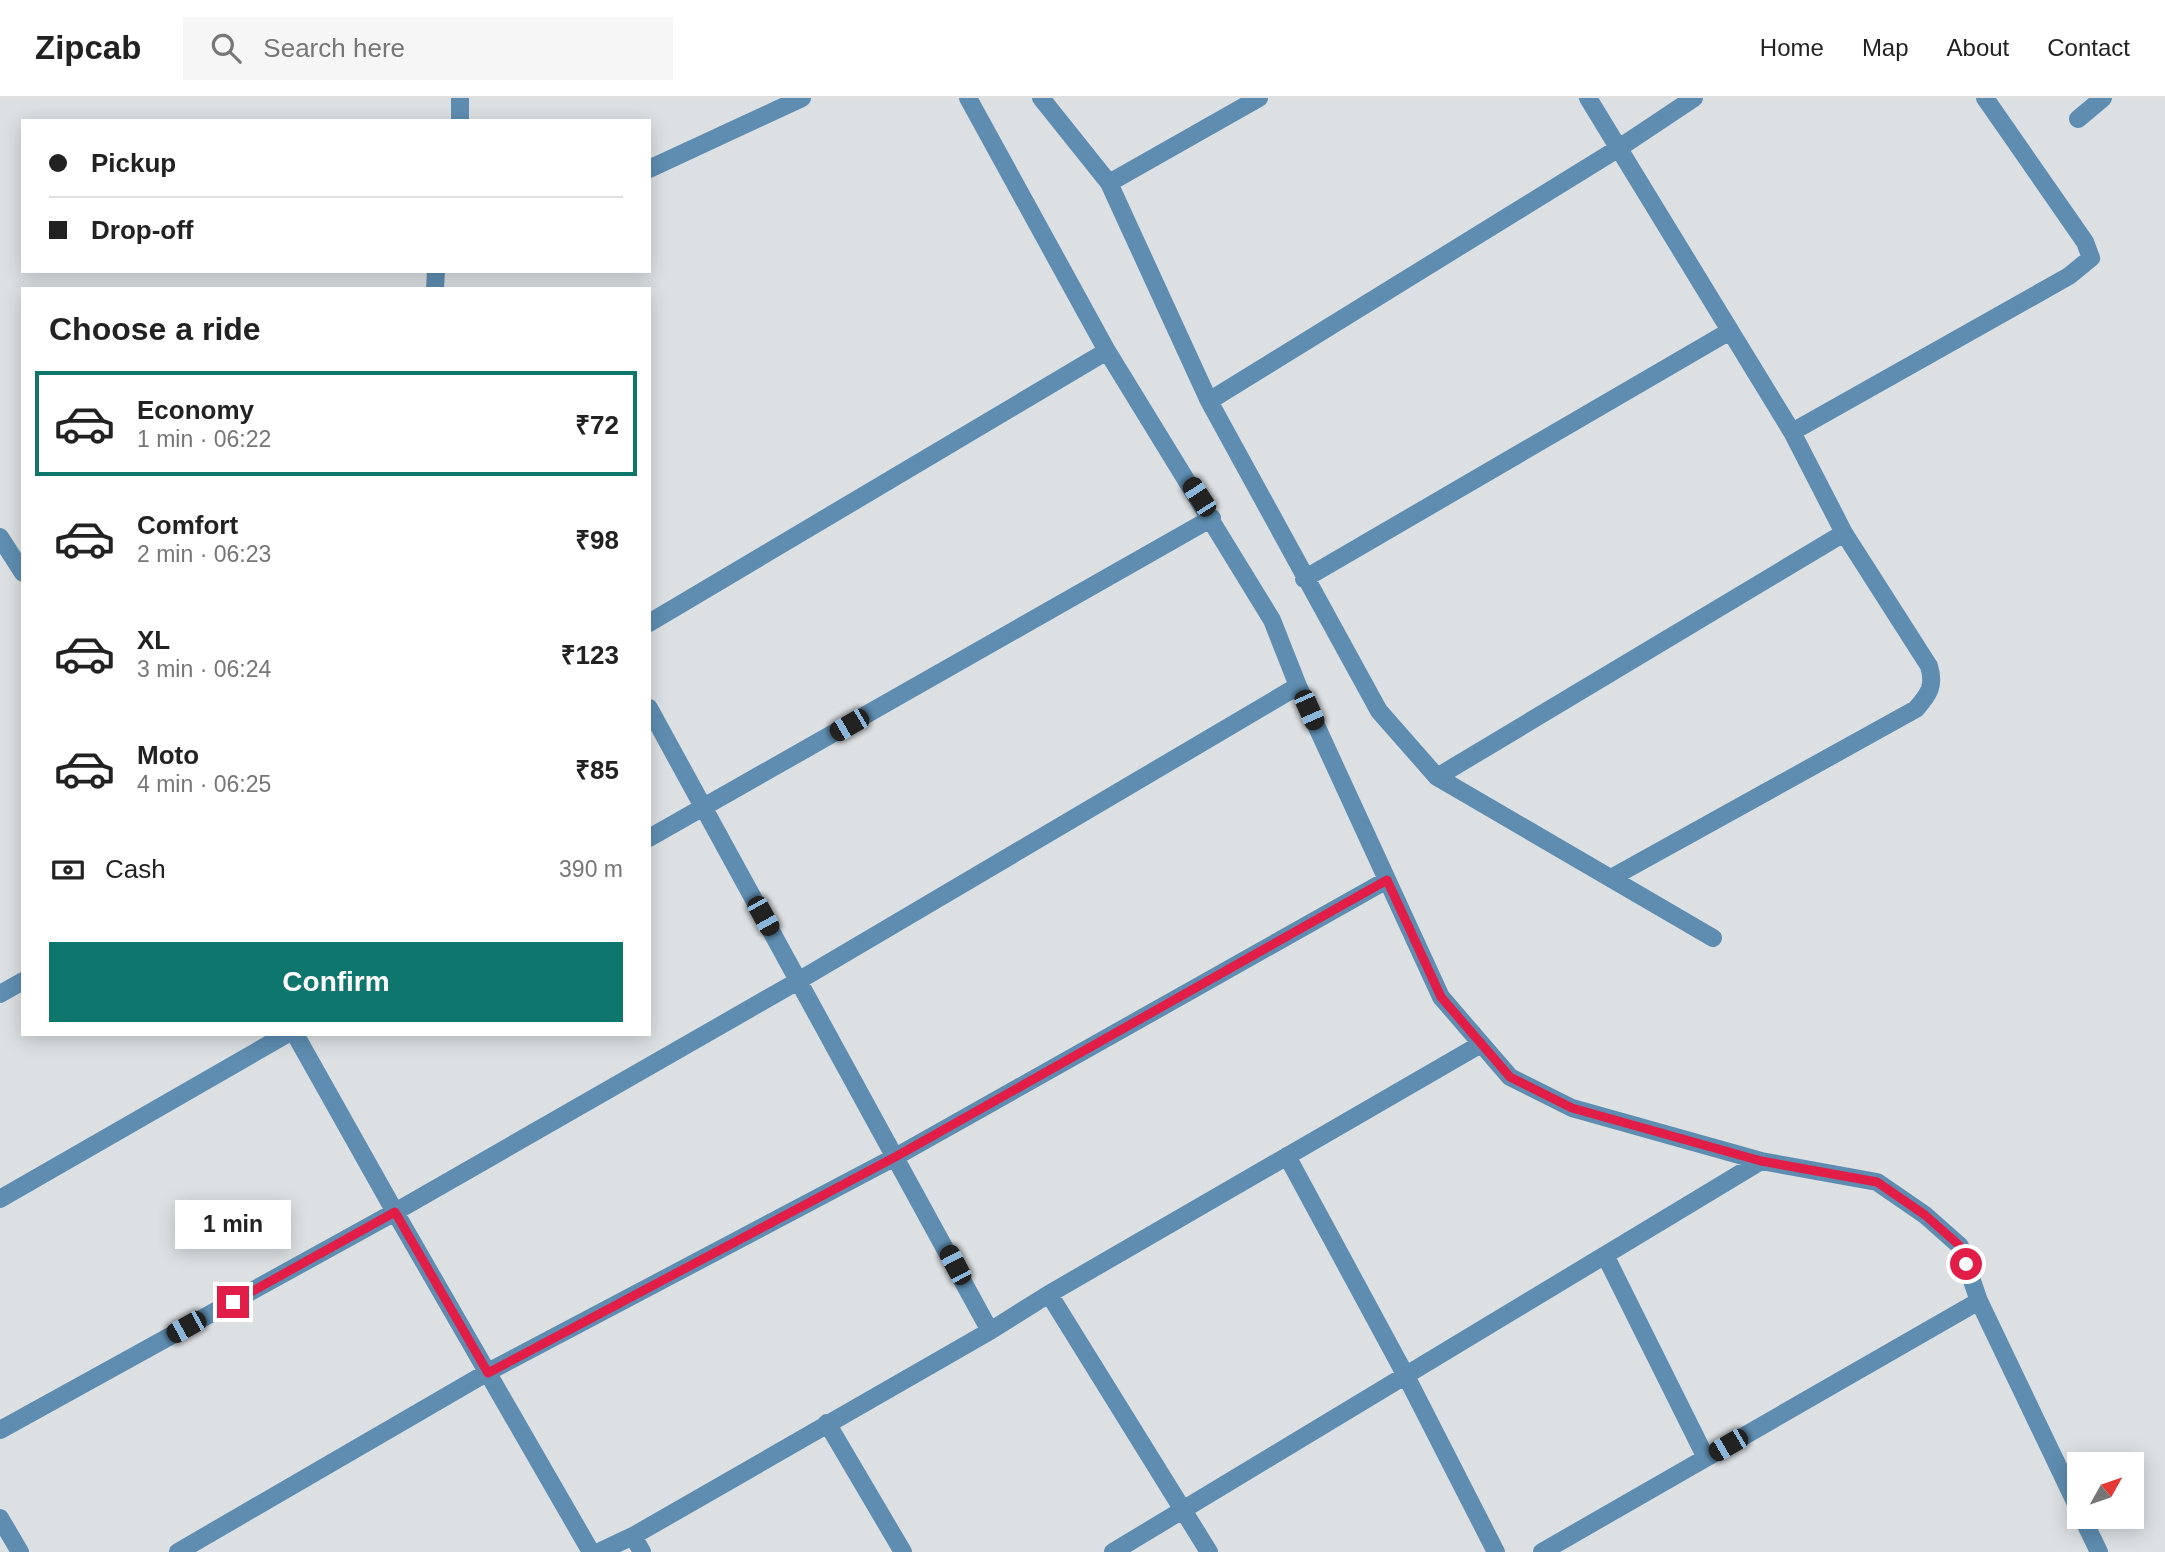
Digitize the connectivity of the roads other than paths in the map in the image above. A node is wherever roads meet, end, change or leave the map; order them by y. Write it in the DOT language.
graph roads {
  1 [pos="460,98"];
  2 [pos="802,98"];
  3 [pos="968,98"];
  4 [pos="1041,98"];
  5 [pos="1259,98"];
  6 [pos="1588,98"];
  7 [pos="1694,98"];
  8 [pos="1985,98"];
  9 [pos="2104,98"];
  10 [pos="460,119"];
  11 [pos="2078,119"];
  12 [pos="1619,148"];
  13 [pos="651,168"];
  14 [pos="1109,183"];
  15 [pos="1730,331"];
  16 [pos="1107,351"];
  17 [pos="1209,401"];
  18 [pos="1792,432"];
  19 [pos="1212,518"];
  20 [pos="1844,533"];
  21 [pos="0,537"];
  22 [pos="21,570"];
  23 [pos="1304,579"];
  24 [pos="651,622"];
  25 [pos="1298,686"];
  26 [pos="651,712"];
  27 [pos="1437,777"];
  28 [pos="704,808"];
  29 [pos="651,837"];
  30 [pos="1611,878"];
  31 [pos="1387,880"];
  32 [pos="1713,938"];
  33 [pos="798,981"];
  34 [pos="21,982"];
  35 [pos="0,994"];
  36 [pos="284,1036"];
  37 [pos="296,1036"];
  38 [pos="1481,1044"];
  39 [pos="897,1156"];
  40 [pos="1287,1157"];
  41 [pos="1761,1161"];
  42 [pos="0,1199"];
  43 [pos="395,1212"];
  44 [pos="1605,1255"];
  45 [pos="1049,1294"];
  46 [pos="1979,1301"];
  47 [pos="990,1331"];
  48 [pos="488,1373"];
  49 [pos="1406,1376"];
  50 [pos="827,1423"];
  51 [pos="0,1430"];
  52 [pos="1706,1458"];
  53 [pos="2067,1485"];
  54 [pos="1184,1510"];
  55 [pos="0,1518"];
  56 [pos="2088,1530"];
  57 [pos="633,1536"];
  58 [pos="20,1552"];
  59 [pos="178,1552"];
  60 [pos="591,1552"];
  61 [pos="598,1552"];
  62 [pos="642,1552"];
  63 [pos="903,1552"];
  64 [pos="1113,1552"];
  65 [pos="1209,1552"];
  66 [pos="1496,1552"];
  67 [pos="1542,1552"];
  68 [pos="2099,1552"];
  1 -- 10 [label="street"];
  2 -- 13 [label="street"];
  3 -- 16 [label="street"];
  4 -- 14 [label="street"];
  5 -- 14 [label="street"];
  6 -- 12 [label="street"];
  7 -- 12 [label="street"];
  8 -- 18 [label="street"];
  9 -- 11 [label="street"];
  12 -- 15 [label="street"];
  12 -- 17 [label="street"];
  14 -- 17 [label="street"];
  15 -- 18 [label="street"];
  15 -- 23 [label="street"];
  16 -- 19 [label="street"];
  16 -- 24 [label="street"];
  17 -- 23 [label="street"];
  18 -- 20 [label="street"];
  19 -- 25 [label="street"];
  19 -- 28 [label="street"];
  20 -- 27 [label="street"];
  20 -- 30 [label="street"];
  21 -- 22 [label="street"];
  23 -- 27 [label="street"];
  25 -- 31 [label="street"];
  25 -- 33 [label="street"];
  26 -- 28 [label="street"];
  27 -- 30 [label="street"];
  28 -- 29 [label="street"];
  28 -- 33 [label="street"];
  30 -- 32 [label="street"];
  31 -- 38 [label="street"];
  31 -- 39 [label="street"];
  33 -- 39 [label="street"];
  33 -- 43 [label="street"];
  34 -- 35 [label="street"];
  36 -- 42 [label="street"];
  37 -- 43 [label="street"];
  38 -- 40 [label="street"];
  38 -- 41 [label="street"];
  39 -- 47 [label="street"];
  39 -- 48 [label="street"];
  40 -- 45 [label="street"];
  40 -- 49 [label="street"];
  41 -- 44 [label="street"];
  41 -- 46 [label="street"];
  43 -- 48 [label="street"];
  43 -- 51 [label="street"];
  44 -- 49 [label="street"];
  44 -- 52 [label="street"];
  45 -- 47 [label="street"];
  45 -- 54 [label="street"];
  46 -- 52 [label="street"];
  46 -- 53 [label="street"];
  47 -- 50 [label="street"];
  48 -- 59 [label="street"];
  48 -- 60 [label="street"];
  49 -- 54 [label="street"];
  49 -- 66 [label="street"];
  50 -- 57 [label="street"];
  50 -- 63 [label="street"];
  52 -- 67 [label="street"];
  54 -- 64 [label="street"];
  54 -- 65 [label="street"];
  55 -- 58 [label="street"];
  56 -- 68 [label="street"];
  57 -- 61 [label="street"];
  57 -- 62 [label="street"];
}
